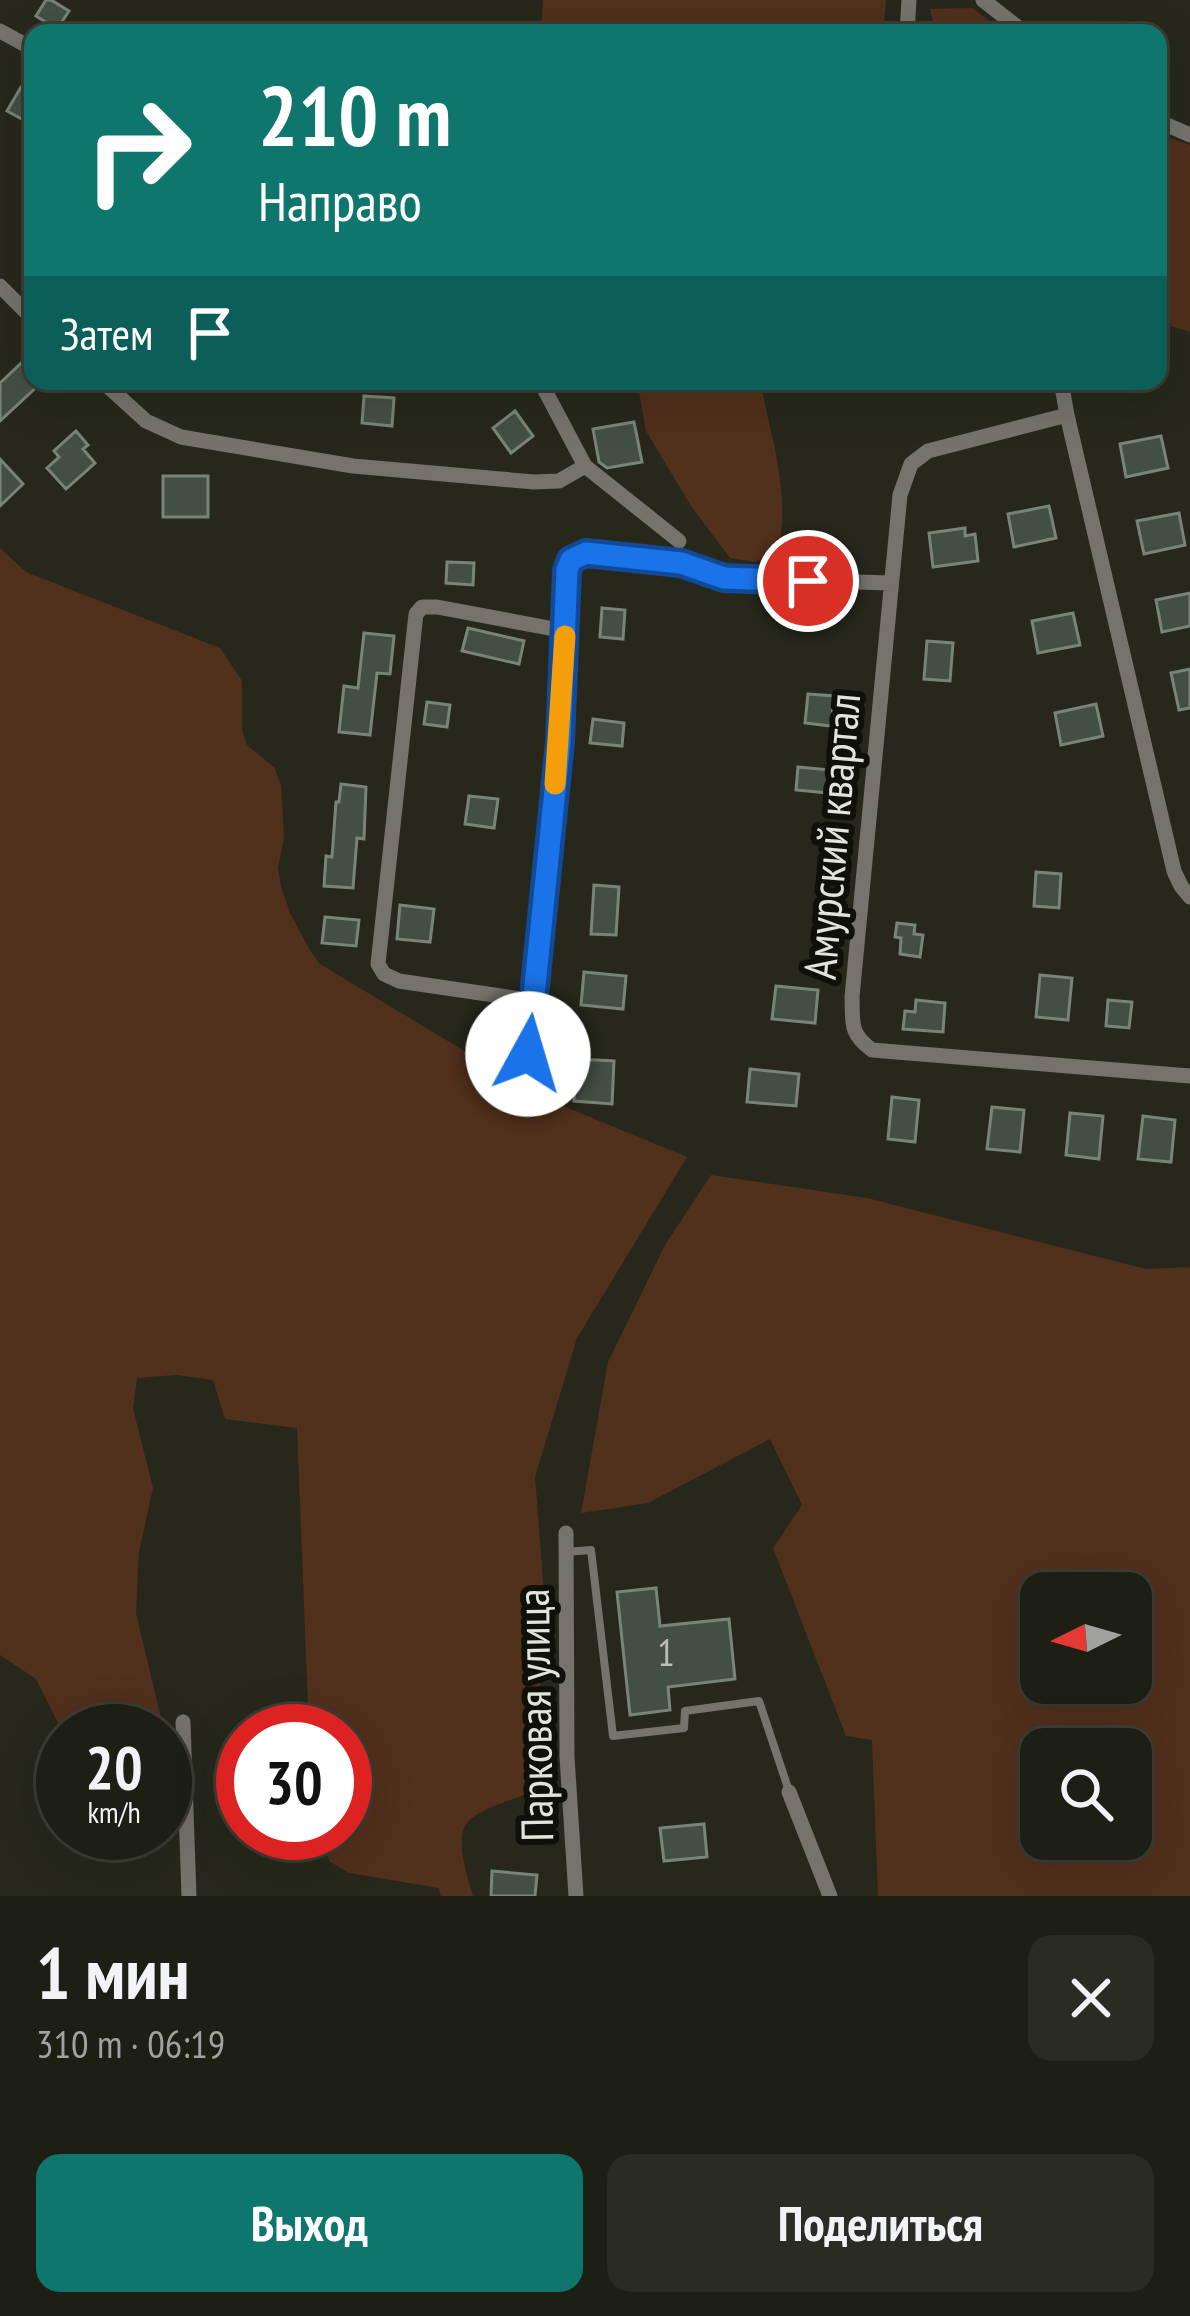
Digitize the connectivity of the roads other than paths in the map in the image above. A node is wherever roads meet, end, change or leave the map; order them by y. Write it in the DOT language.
graph roads {
  1 [pos="983,0"];
  2 [pos="1014,24"];
  3 [pos="0,286"];
  4 [pos="24,310"];
  5 [pos="112,390"];
  6 [pos="544,390"];
  7 [pos="1062,390"];
  8 [pos="1067,415"];
  9 [pos="585,466"];
  10 [pos="679,541"];
  11 [pos="891,584"];
  12 [pos="565,631"];
  13 [pos="1190,897"];
  14 [pos="533,1001"];
  15 [pos="528,1054"];
  16 [pos="1190,1076"];
  17 [pos="566,1533"];
  18 [pos="566,1552"];
  19 [pos="789,1792"];
  20 [pos="188,1860"];
  21 [pos="189,1896"];
  22 [pos="576,1896"];
  23 [pos="830,1896"];
  1 -- 2 [label="street"];
  3 -- 4 [label="street"];
  5 -- 9 [label="street"];
  6 -- 9 [label="street"];
  7 -- 8 [label="street"];
  8 -- 11 [label="street, Амурский квартал"];
  8 -- 13 [label="street"];
  9 -- 10 [label="street"];
  11 -- 12 [label="street"];
  11 -- 16 [label="street, Амурский квартал"];
  12 -- 14 [label="street"];
  12 -- 14 [label="street"];
  14 -- 15 [label="street"];
  17 -- 18 [label="street, Парковая улица"];
  18 -- 19 [label="lane"];
  18 -- 22 [label="street, Парковая улица"];
  19 -- 23 [label="street"];
  20 -- 21 [label="street"];
}
